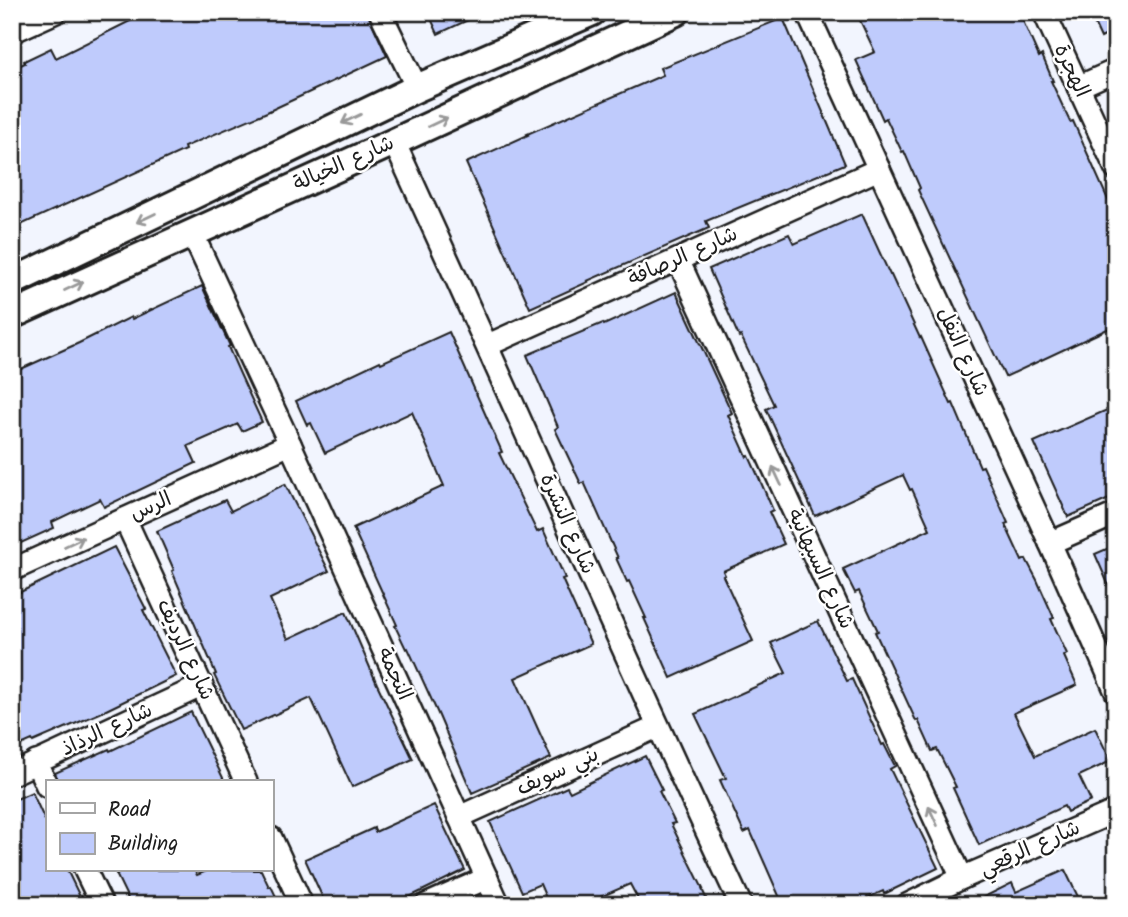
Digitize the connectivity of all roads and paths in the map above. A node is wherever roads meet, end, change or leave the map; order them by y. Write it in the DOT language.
graph roads {
  1 [pos="56,12"];
  2 [pos="380,12"];
  3 [pos="592,12"];
  4 [pos="676,12"];
  5 [pos="807,12"];
  6 [pos="1044,12"];
  7 [pos="568,23"];
  8 [pos="12,32"];
  9 [pos="581,56"];
  10 [pos="485,59"];
  11 [pos="1116,70"];
  12 [pos="1079,87"];
  13 [pos="416,88"];
  14 [pos="488,98"];
  15 [pos="394,142"];
  16 [pos="879,169"];
  17 [pos="1116,169"];
  18 [pos="192,233"];
  19 [pos="678,260"];
  20 [pos="12,282"];
  21 [pos="12,315"];
  22 [pos="488,345"];
  23 [pos="290,444"];
  24 [pos="1116,514"];
  25 [pos="125,519"];
  26 [pos="1050,543"];
  27 [pos="12,570"];
  28 [pos="201,686"];
  29 [pos="1116,692"];
  30 [pos="657,727"];
  31 [pos="36,762"];
  32 [pos="12,774"];
  33 [pos="245,780"];
  34 [pos="46,784"];
  35 [pos="1116,811"];
  36 [pos="460,817"];
  37 [pos="273,842"];
  38 [pos="86,872"];
  39 [pos="487,877"];
  40 [pos="962,878"];
  41 [pos="102,905"];
  42 [pos="302,905"];
  43 [pos="426,905"];
  44 [pos="499,905"];
  45 [pos="741,905"];
  46 [pos="907,905"];
  1 -- 8 [label="street"];
  2 -- 13 [label="street"];
  3 -- 7 [label="street, شارع الخيالة"];
  4 -- 9 [label="street, شارع الخيالة"];
  5 -- 16 [label="street, شارع النفل"];
  6 -- 12 [label="street, الهجرة"];
  7 -- 9 [label="street"];
  7 -- 10 [label="street, شارع الخيالة"];
  9 -- 14 [label="street, شارع الخيالة"];
  10 -- 13 [label="street, شارع الخيالة"];
  10 -- 14 [label="street"];
  11 -- 12 [label="street"];
  12 -- 17 [label="street, الهجرة"];
  13 -- 20 [label="street, شارع الخيالة, one-way"];
  15 -- 14 [label="street, شارع الخيالة, one-way"];
  15 -- 18 [label="street, شارع الخيالة"];
  15 -- 22 [label="street, شارع النشرة"];
  16 -- 19 [label="street, شارع الرصافة"];
  16 -- 26 [label="street, شارع النفل"];
  21 -- 18 [label="street, شارع الخيالة, one-way"];
  18 -- 23 [label="street, النجمة"];
  19 -- 22 [label="street, شارع الرصافة"];
  40 -- 19 [label="street, شارع السبهانية, one-way"];
  22 -- 30 [label="street, شارع النشرة"];
  23 -- 25 [label="street, الرس"];
  23 -- 36 [label="street, النجمة"];
  24 -- 26 [label="street"];
  27 -- 25 [label="street, الرس, one-way"];
  25 -- 28 [label="street, شارع الرديف"];
  26 -- 29 [label="street, شارع النفل"];
  28 -- 31 [label="street, شارع الرذاذ"];
  28 -- 33 [label="street, شارع الرديف"];
  30 -- 36 [label="street, بني سويف"];
  30 -- 45 [label="street, شارع النشرة"];
  31 -- 32 [label="street, شارع الرذاذ"];
  31 -- 34 [label="street"];
  35 -- 40 [label="street, شارع الرقعي"];
  36 -- 39 [label="street, النجمة"];
  37 -- 42 [label="street"];
  38 -- 41 [label="street"];
  39 -- 43 [label="street"];
  39 -- 44 [label="street, النجمة"];
  40 -- 46 [label="street, شارع الرقعي"];
}
